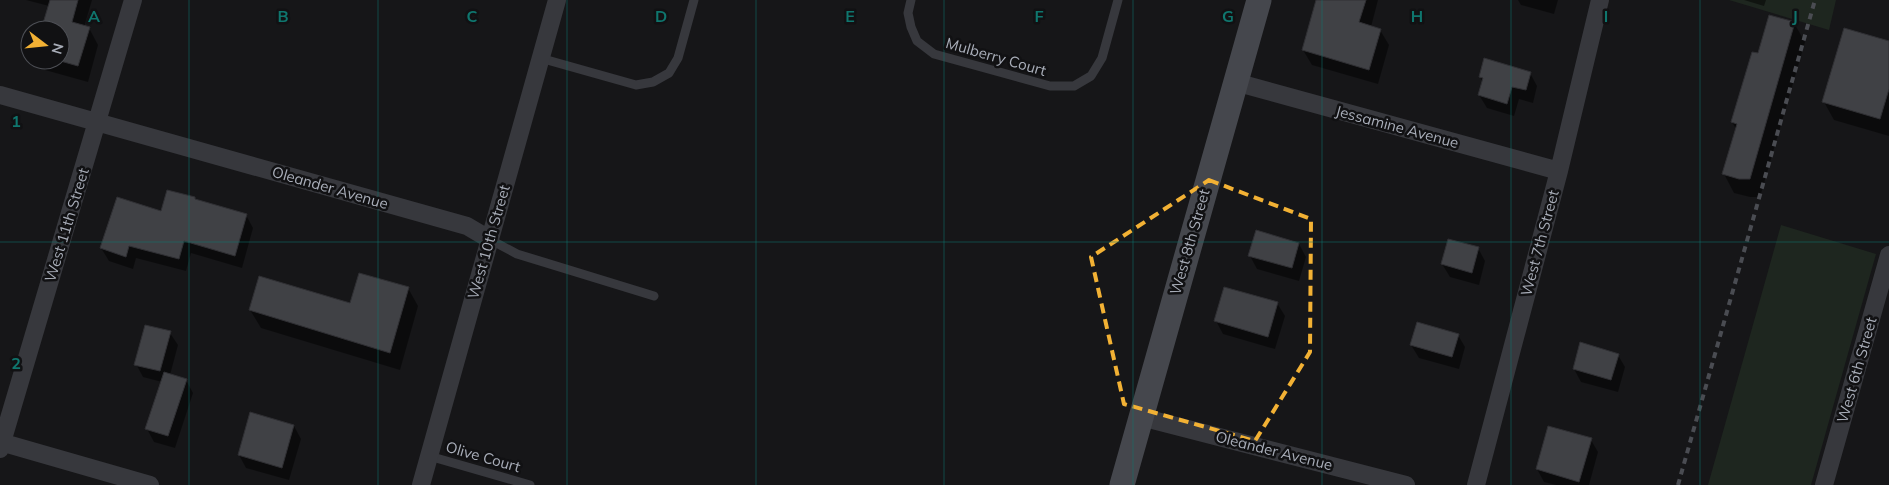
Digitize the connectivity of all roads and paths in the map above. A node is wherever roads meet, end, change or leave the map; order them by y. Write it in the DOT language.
graph roads {
  1 [pos="133,0"];
  2 [pos="556,0"];
  3 [pos="694,0"];
  4 [pos="911,0"];
  5 [pos="1118,0"];
  6 [pos="1259,0"];
  7 [pos="1600,0"];
  8 [pos="540,58"];
  9 [pos="1235,82"];
  10 [pos="0,95"];
  11 [pos="97,123"];
  12 [pos="1559,171"];
  13 [pos="489,240"];
  14 [pos="1889,255"];
  15 [pos="654,296"];
  16 [pos="1141,417"];
  17 [pos="1,444"];
  18 [pos="430,456"];
  19 [pos="150,485"];
  20 [pos="421,485"];
  21 [pos="530,485"];
  22 [pos="1122,485"];
  23 [pos="1406,485"];
  24 [pos="1476,485"];
  25 [pos="1824,485"];
  1 -- 11 [label="street, West 11th Street"];
  2 -- 8 [label="street, West 10th Street"];
  3 -- 8 [label="lane"];
  4 -- 5 [label="lane, Mulberry Court"];
  6 -- 9 [label="street, West 8th Street"];
  7 -- 12 [label="street, West 7th Street"];
  8 -- 13 [label="street, West 10th Street"];
  9 -- 12 [label="street, Jessamine Avenue"];
  9 -- 16 [label="street, West 8th Street"];
  10 -- 11 [label="street, Oleander Avenue"];
  11 -- 13 [label="street, Oleander Avenue"];
  11 -- 17 [label="street, West 11th Street"];
  12 -- 24 [label="street, West 7th Street"];
  13 -- 15 [label="lane, Oleander Avenue"];
  13 -- 18 [label="street, West 10th Street"];
  14 -- 25 [label="street, West 6th Street"];
  16 -- 22 [label="street, West 8th Street"];
  16 -- 23 [label="street, Oleander Avenue"];
  17 -- 19 [label="street"];
  18 -- 20 [label="street, West 10th Street"];
  18 -- 21 [label="lane, Olive Court"];
}
